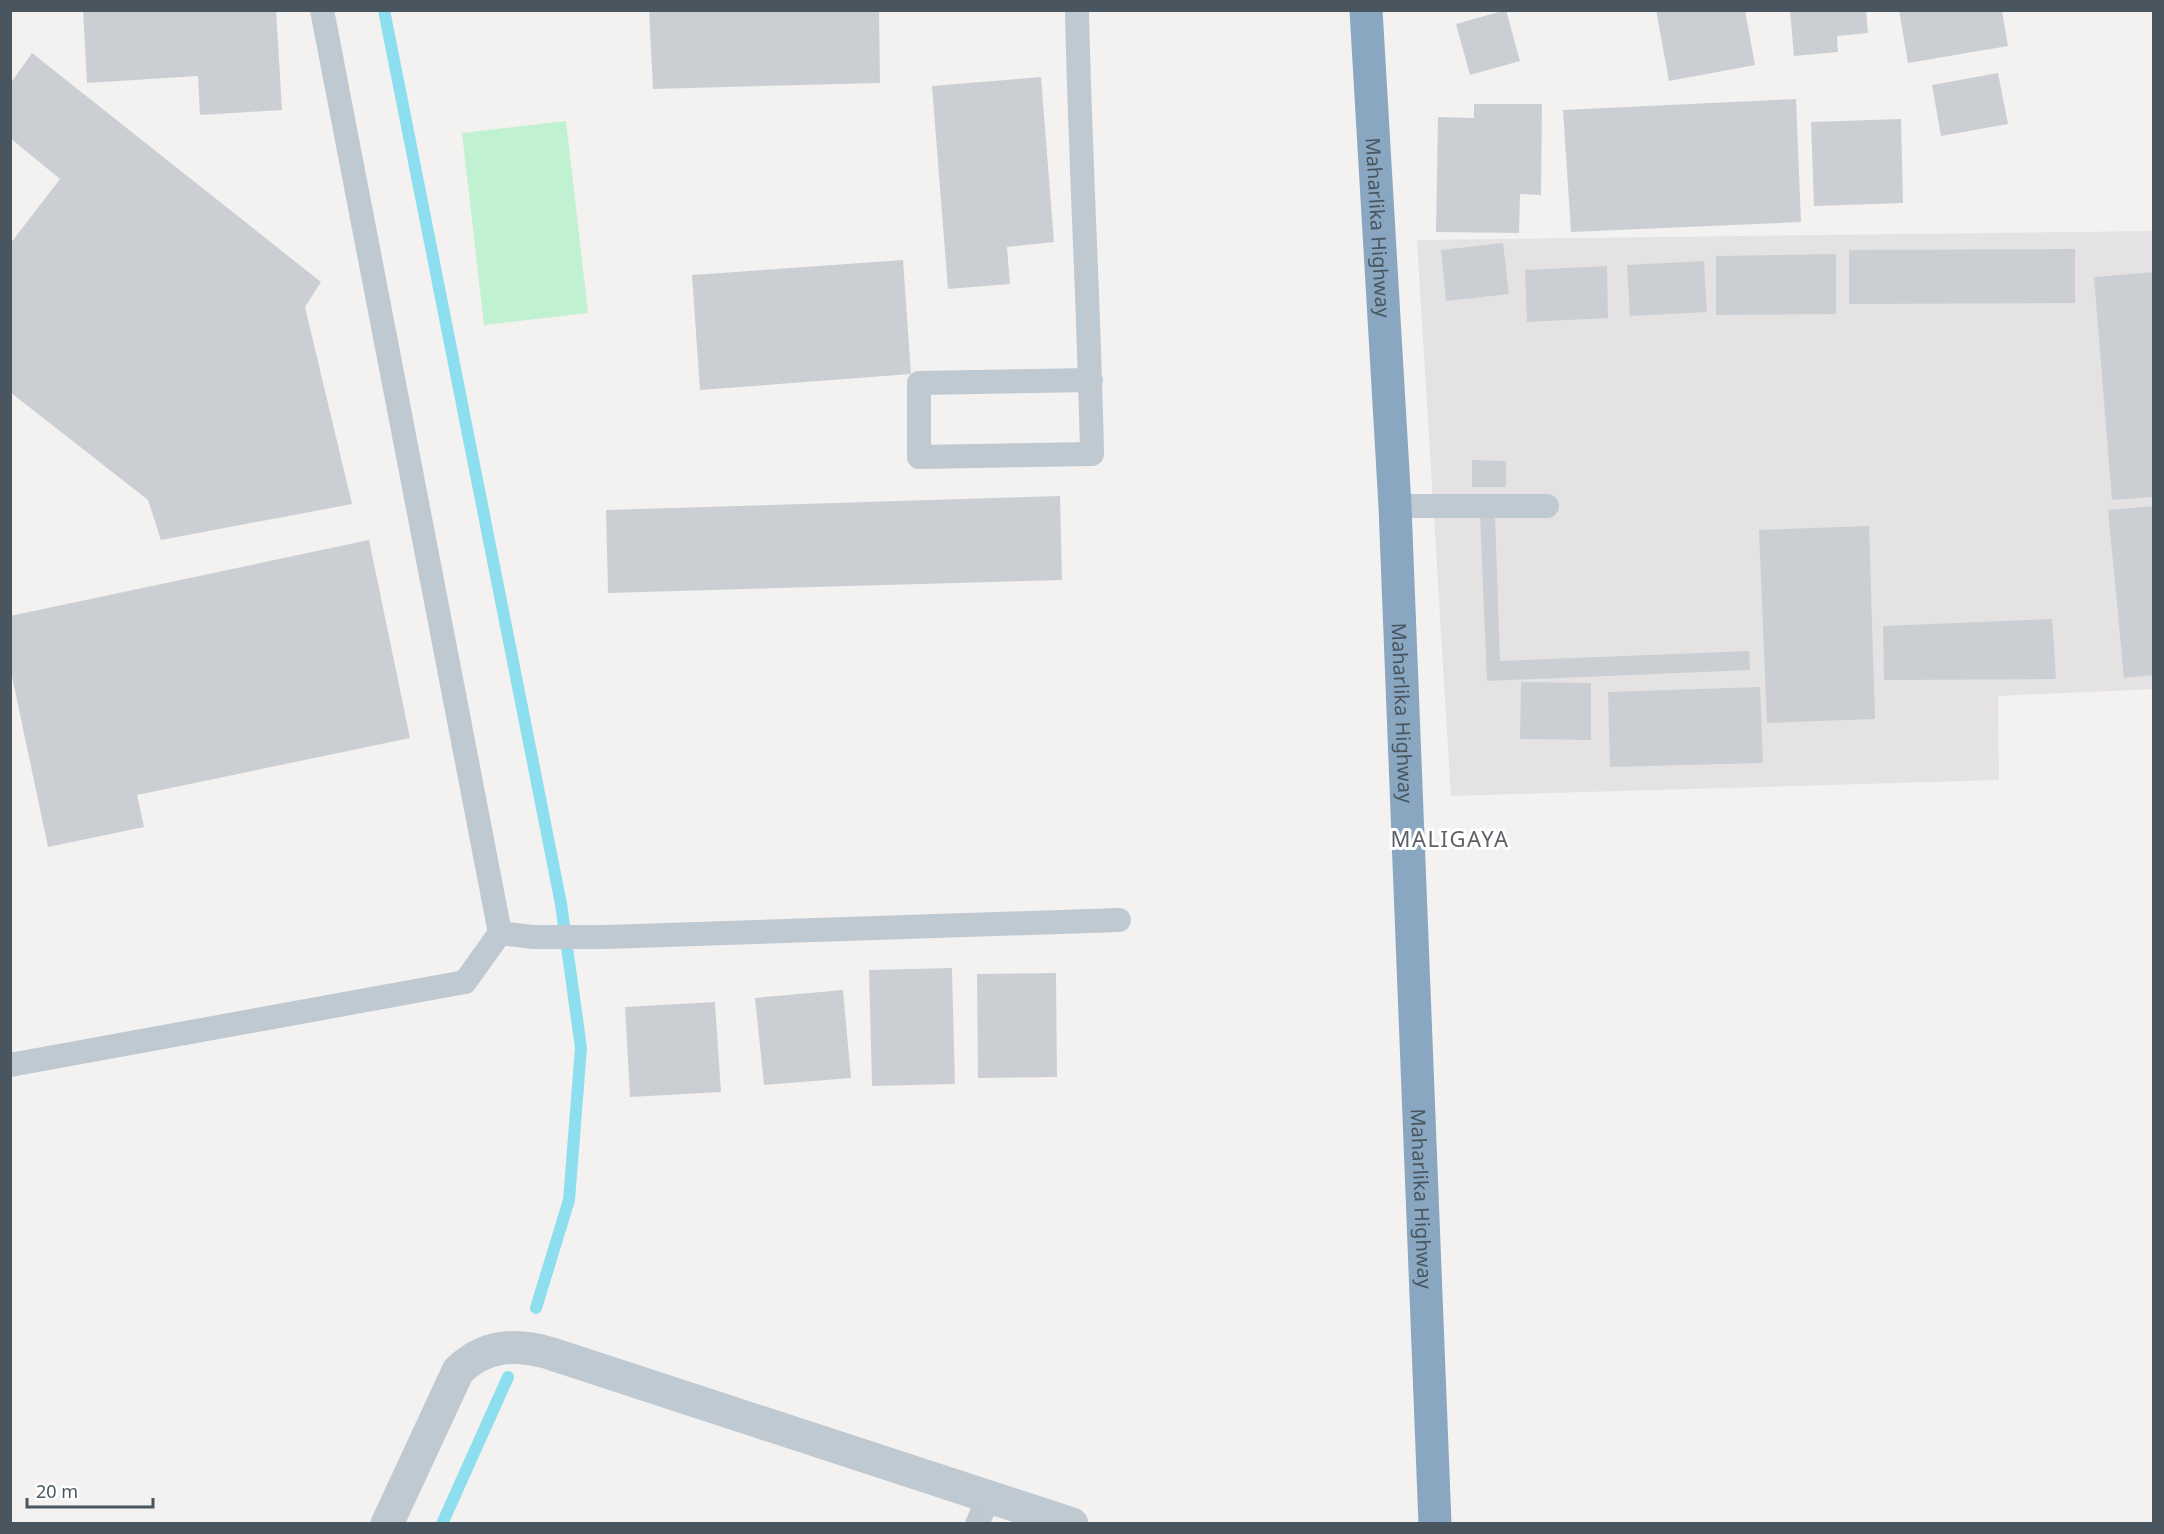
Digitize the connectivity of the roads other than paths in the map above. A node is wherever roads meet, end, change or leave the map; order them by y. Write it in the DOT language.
graph roads {
  1 [pos="322,10"];
  2 [pos="1077,10"];
  3 [pos="1366,10"];
  4 [pos="1091,380"];
  5 [pos="1395,506"];
  6 [pos="1547,506"];
  7 [pos="1119,920"];
  8 [pos="500,933"];
  9 [pos="10,1065"];
  10 [pos="983,1510"];
  11 [pos="387,1524"];
  12 [pos="1072,1524"];
  13 [pos="1435,1524"];
  1 -- 8 [label="lane"];
  2 -- 4 [label="lane"];
  3 -- 5 [label="highway, Maharlika Highway"];
  4 -- 4 [label="lane"];
  5 -- 6 [label="lane"];
  5 -- 13 [label="highway, Maharlika Highway"];
  7 -- 8 [label="lane"];
  8 -- 9 [label="lane"];
  10 -- 11 [label="street"];
  10 -- 12 [label="street"];
}
